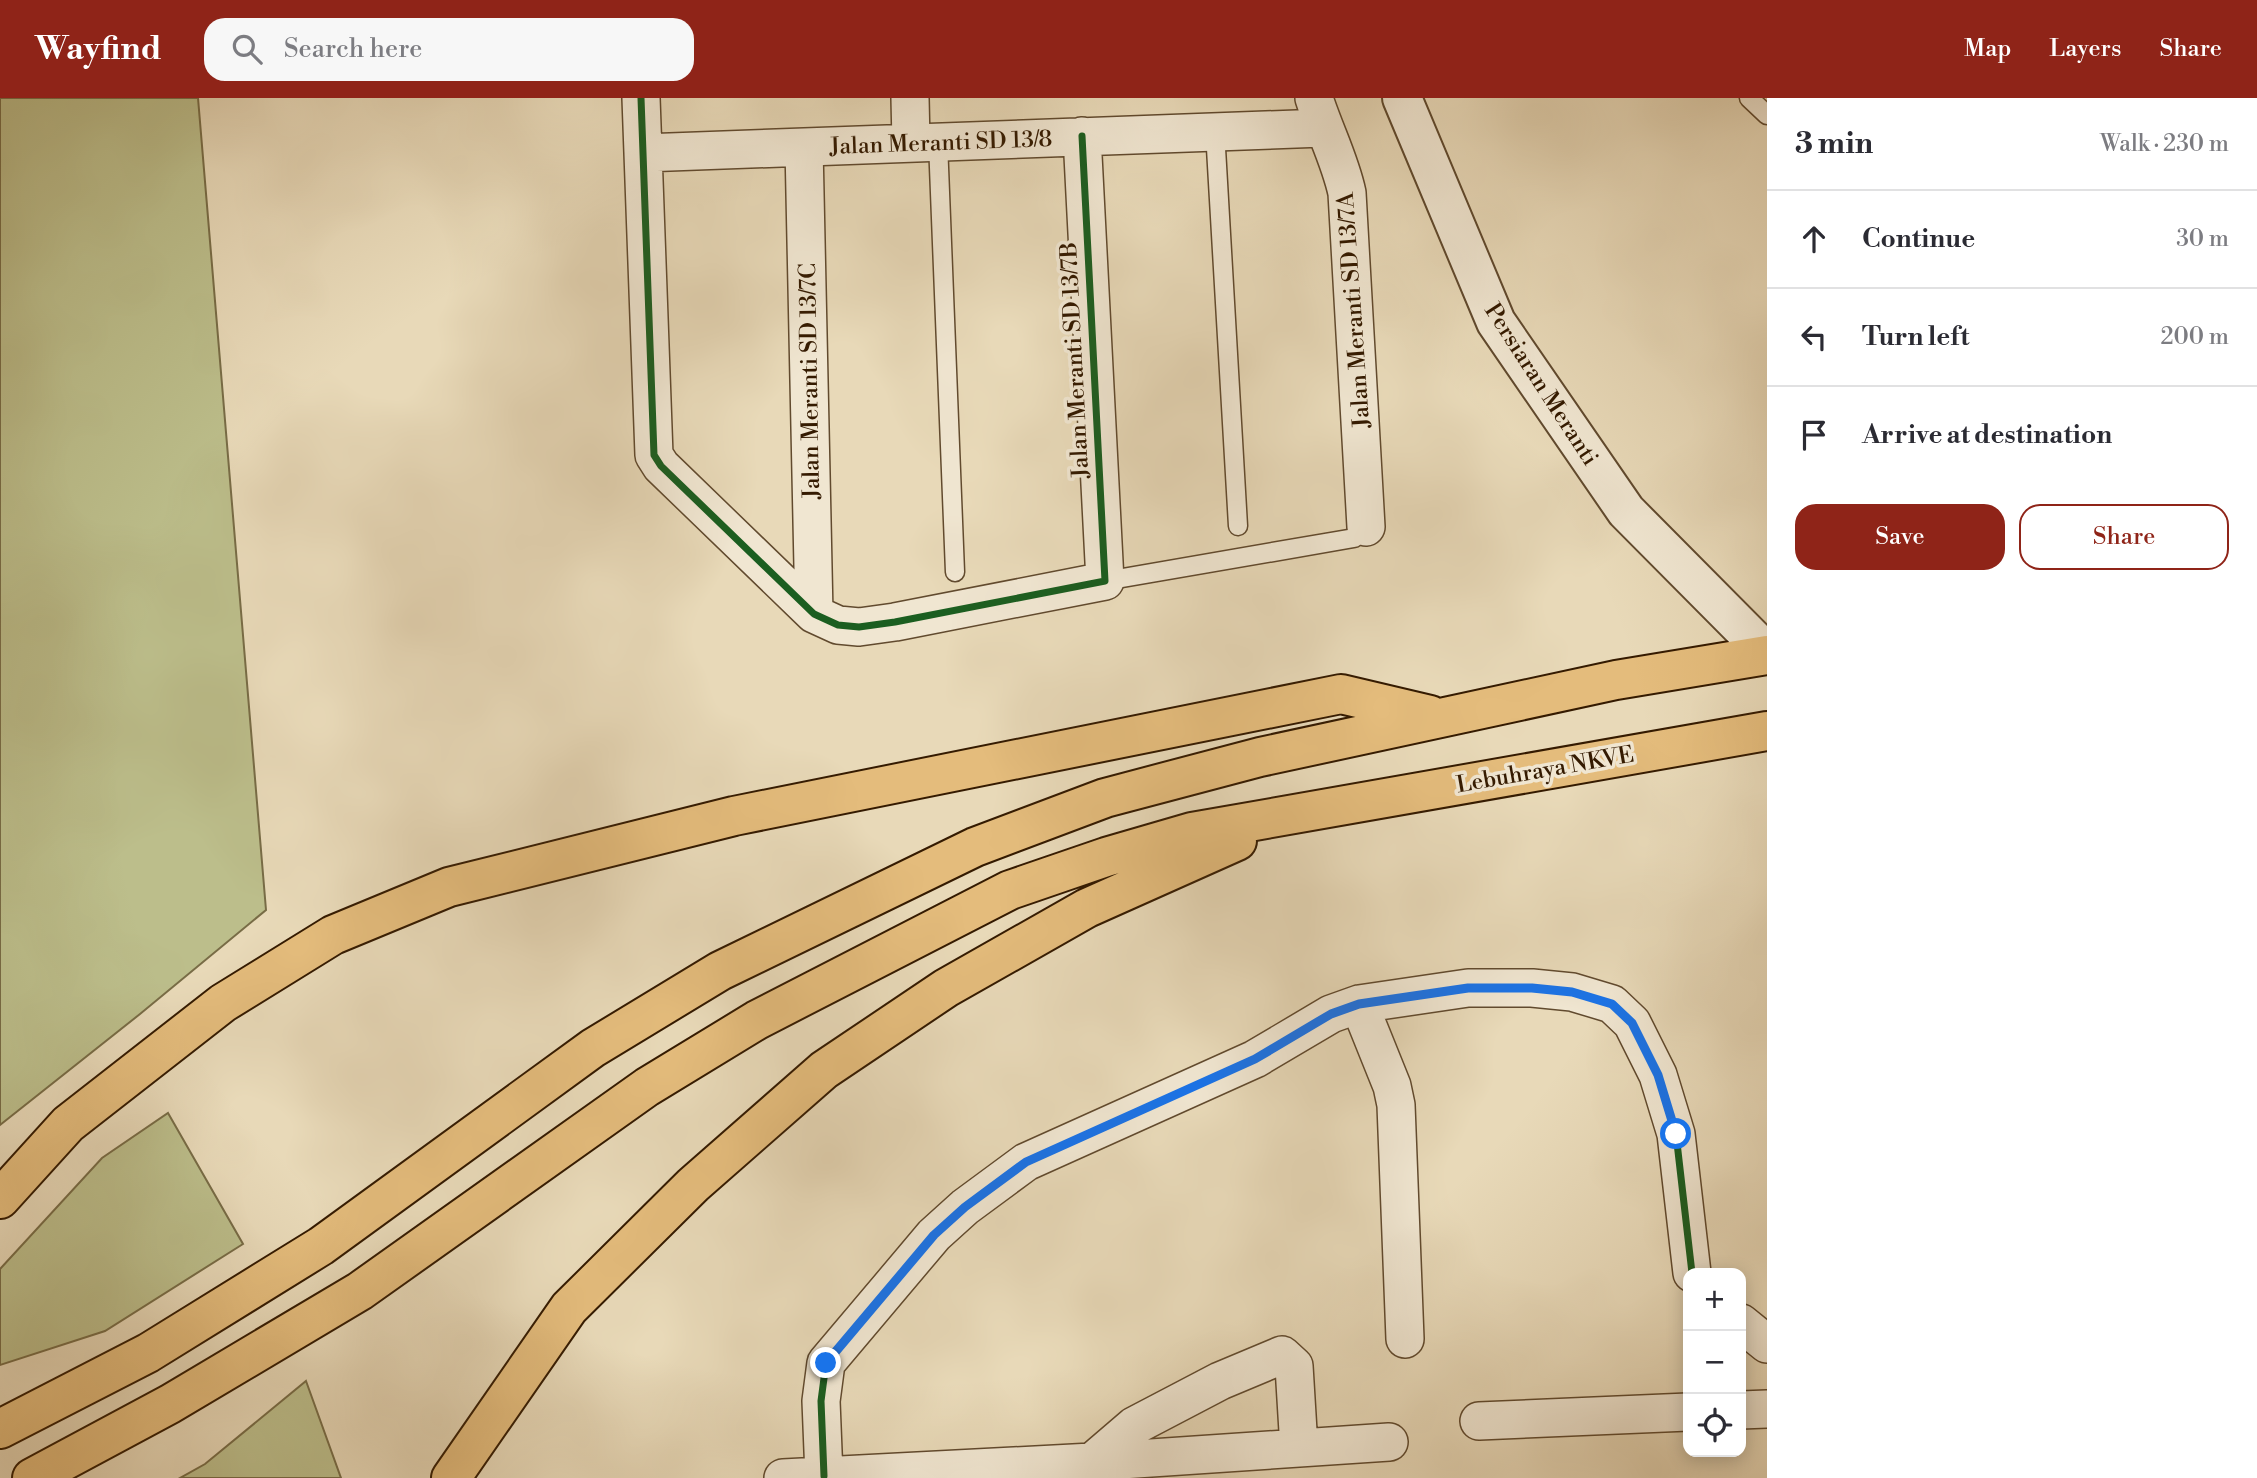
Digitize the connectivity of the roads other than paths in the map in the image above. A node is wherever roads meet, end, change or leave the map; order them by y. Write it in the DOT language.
graph roads {
  1 [pos="641,98"];
  2 [pos="910,98"];
  3 [pos="1402,98"];
  4 [pos="1749,98"];
  5 [pos="1318,113"];
  6 [pos="1767,115"];
  7 [pos="1215,131"];
  8 [pos="1082,136"];
  9 [pos="925,142"];
  10 [pos="804,147"];
  11 [pos="643,153"];
  12 [pos="1238,526"];
  13 [pos="1366,527"];
  14 [pos="955,572"];
  15 [pos="1105,581"];
  16 [pos="814,614"];
  17 [pos="1767,654"];
  18 [pos="1439,717"];
  19 [pos="1767,731"];
  20 [pos="1324,808"];
  21 [pos="1359,1004"];
  22 [pos="0,1199"];
  23 [pos="1691,1268"];
  24 [pos="1746,1327"];
  25 [pos="1405,1339"];
  26 [pos="1767,1344"];
  27 [pos="1767,1409"];
  28 [pos="1746,1410"];
  29 [pos="1683,1412"];
  30 [pos="1479,1421"];
  31 [pos="0,1429"];
  32 [pos="1389,1442"];
  33 [pos="1299,1448"];
  34 [pos="1093,1462"];
  35 [pos="824,1476"];
  36 [pos="32,1478"];
  37 [pos="451,1478"];
  38 [pos="783,1478"];
  1 -- 11 [label="street"];
  2 -- 9 [label="street"];
  3 -- 17 [label="street, Persiaran Meranti"];
  4 -- 6 [label="lane"];
  5 -- 7 [label="street, Jalan Meranti SD 13/8"];
  5 -- 13 [label="street, Jalan Meranti SD 13/7A"];
  7 -- 8 [label="street, Jalan Meranti SD 13/8"];
  7 -- 12 [label="lane"];
  8 -- 9 [label="street, Jalan Meranti SD 13/8"];
  8 -- 15 [label="street, Jalan Meranti SD 13/7B"];
  9 -- 10 [label="street, Jalan Meranti SD 13/8"];
  9 -- 14 [label="lane"];
  10 -- 11 [label="street, Jalan Meranti SD 13/8"];
  10 -- 16 [label="street, Jalan Meranti SD 13/7C"];
  11 -- 16 [label="street"];
  13 -- 15 [label="lane"];
  15 -- 16 [label="street"];
  17 -- 18 [label="highway"];
  18 -- 22 [label="highway"];
  18 -- 31 [label="highway"];
  19 -- 20 [label="highway, Lebuhraya NKVE"];
  20 -- 36 [label="highway"];
  20 -- 37 [label="highway"];
  21 -- 23 [label="street"];
  21 -- 25 [label="street"];
  21 -- 35 [label="street"];
  24 -- 26 [label="street"];
  27 -- 28 [label="street"];
  29 -- 30 [label="street"];
  32 -- 33 [label="street"];
  33 -- 34 [label="street"];
  33 -- 34 [label="street"];
  34 -- 35 [label="street"];
  35 -- 38 [label="street"];
}
